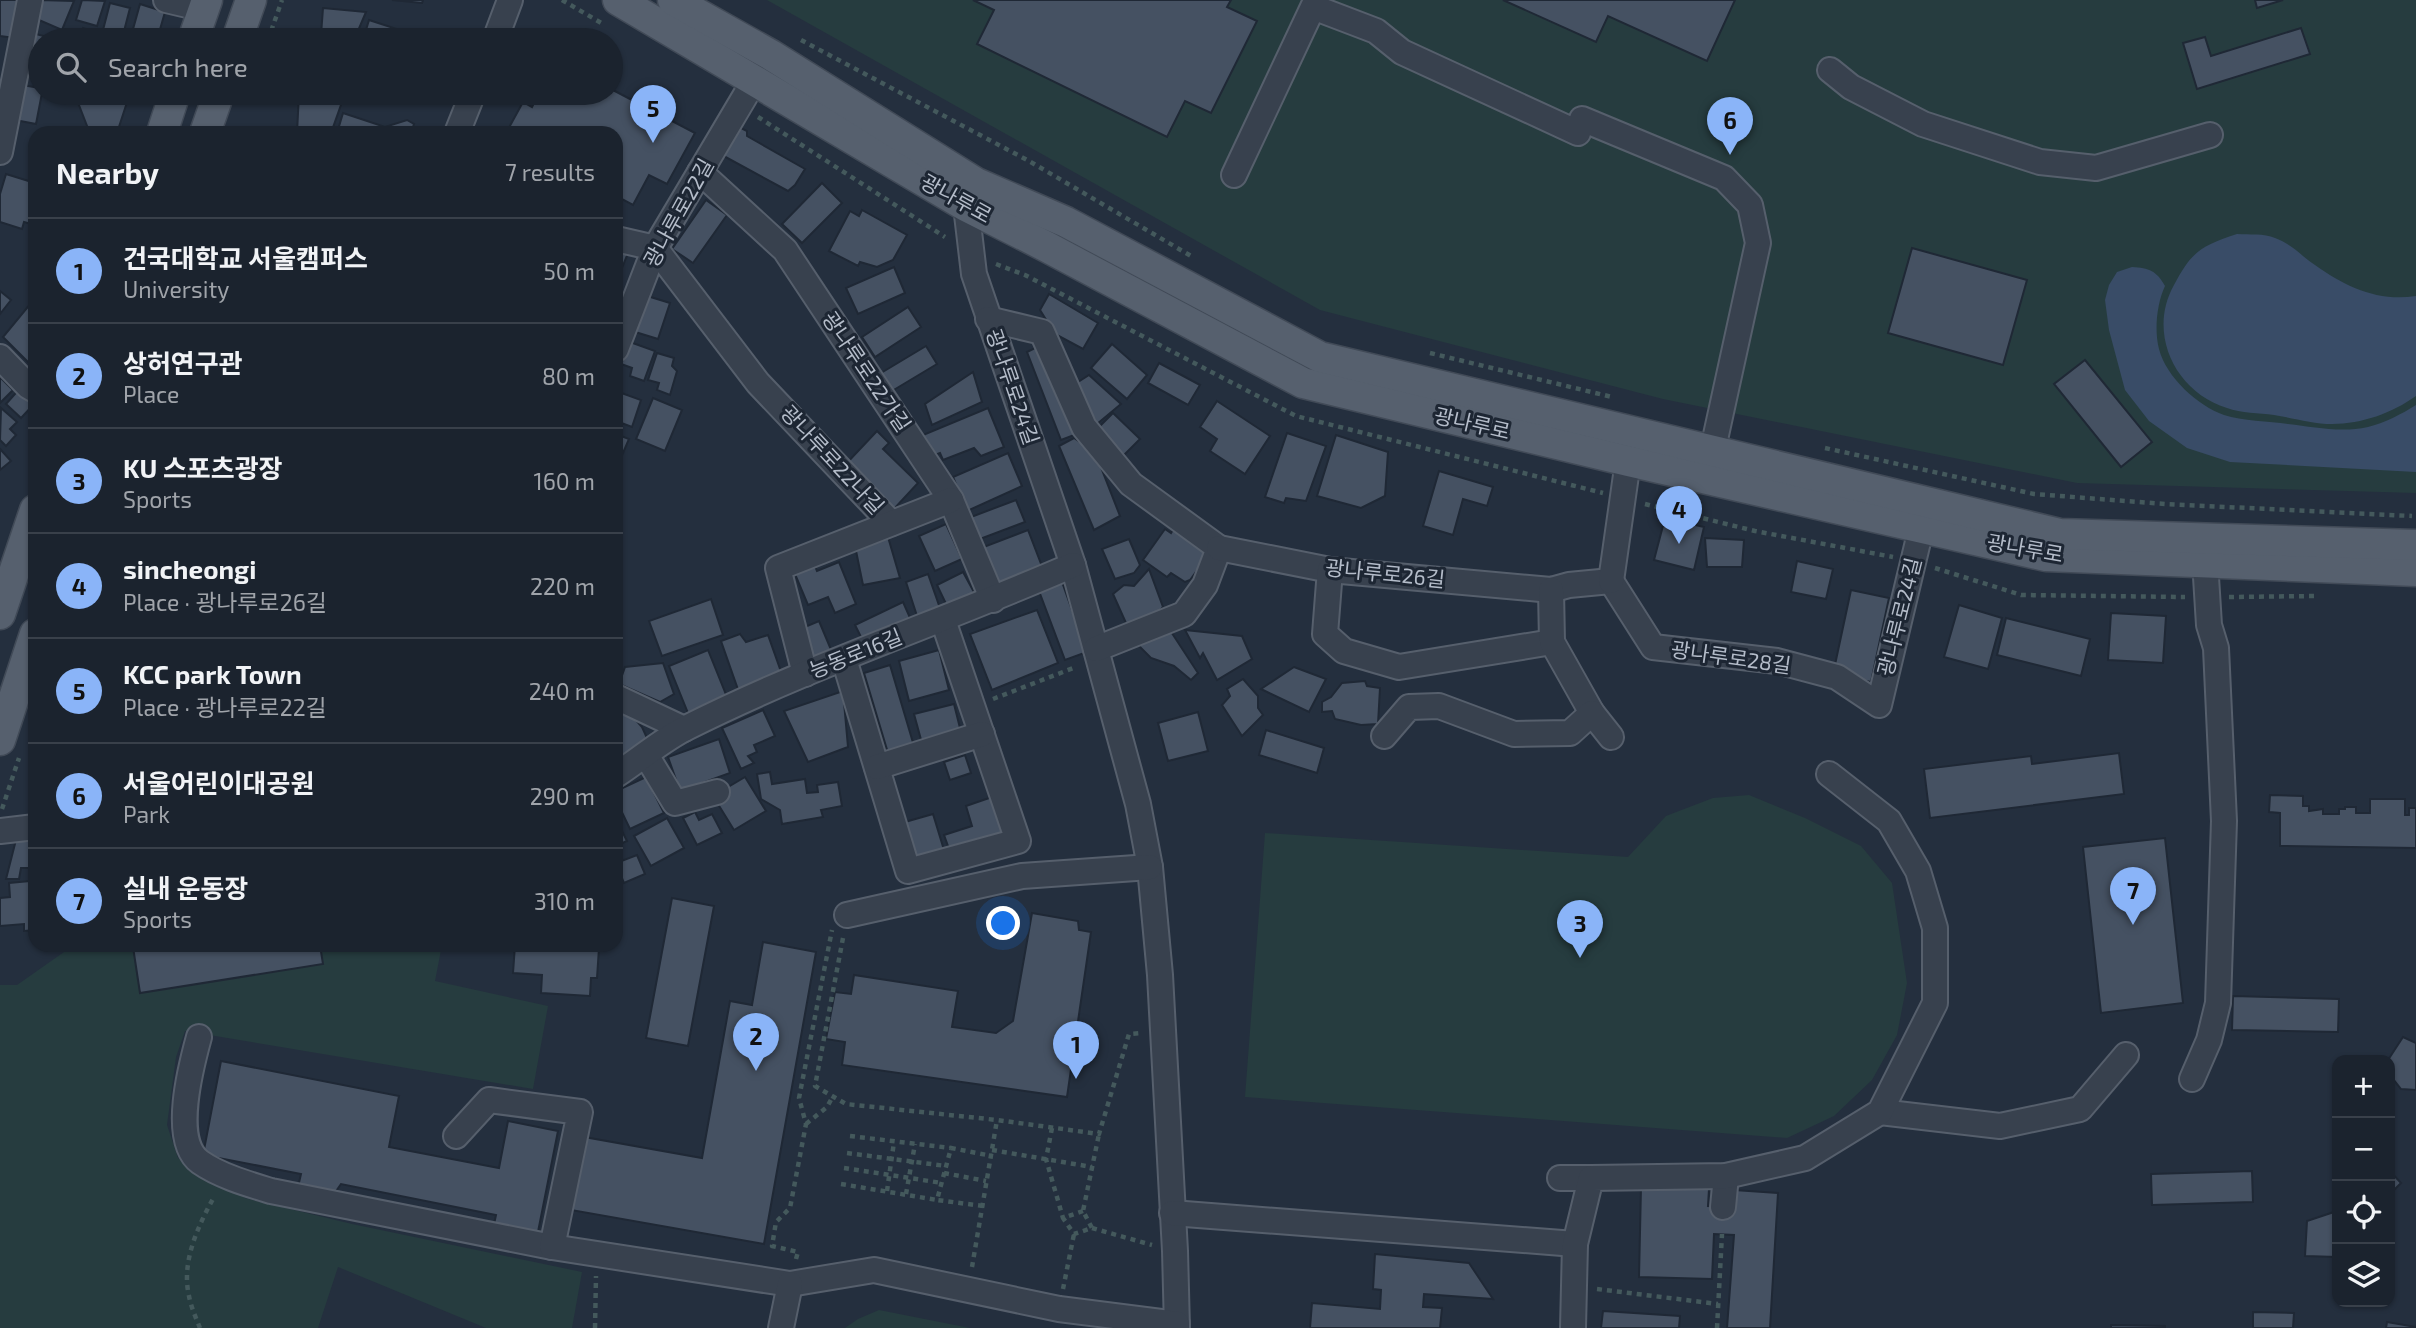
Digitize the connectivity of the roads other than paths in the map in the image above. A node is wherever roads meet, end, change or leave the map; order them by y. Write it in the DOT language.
graph roads {
  1 [pos="30,0"];
  2 [pos="166,0"];
  3 [pos="251,0"];
  4 [pos="510,0"];
  5 [pos="618,0"];
  6 [pos="673,0"];
  7 [pos="205,5"];
  8 [pos="197,28"];
  9 [pos="241,28"];
  10 [pos="500,28"];
  11 [pos="8,61"];
  12 [pos="1830,70"];
  13 [pos="754,81"];
  14 [pos="172,105"];
  15 [pos="215,105"];
  16 [pos="468,105"];
  17 [pos="164,126"];
  18 [pos="207,126"];
  19 [pos="460,126"];
  20 [pos="2210,135"];
  21 [pos="0,152"];
  22 [pos="700,172"];
  23 [pos="1234,175"];
  24 [pos="971,195"];
  25 [pos="623,241"];
  26 [pos="655,248"];
  27 [pos="989,320"];
  28 [pos="623,331"];
  29 [pos="0,357"];
  30 [pos="28,386"];
  31 [pos="1629,461"];
  32 [pos="1710,465"];
  33 [pos="951,500"];
  34 [pos="891,523"];
  35 [pos="1922,529"];
  36 [pos="28,531"];
  37 [pos="2416,545"];
  38 [pos="1219,548"];
  39 [pos="2204,550"];
  40 [pos="1073,565"];
  41 [pos="1330,570"];
  42 [pos="2416,570"];
  43 [pos="1611,581"];
  44 [pos="1551,590"];
  45 [pos="993,600"];
  46 [pos="0,614"];
  47 [pos="943,620"];
  48 [pos="1552,642"];
  49 [pos="1097,653"];
  50 [pos="844,659"];
  51 [pos="28,667"];
  52 [pos="1399,667"];
  53 [pos="805,674"];
  54 [pos="623,700"];
  55 [pos="1879,705"];
  56 [pos="1409,707"];
  57 [pos="1592,713"];
  58 [pos="684,729"];
  59 [pos="982,734"];
  60 [pos="1384,736"];
  61 [pos="1611,737"];
  62 [pos="12,743"];
  63 [pos="646,755"];
  64 [pos="877,767"];
  65 [pos="623,770"];
  66 [pos="1829,774"];
  67 [pos="717,792"];
  68 [pos="28,828"];
  69 [pos="0,831"];
  70 [pos="1150,867"];
  71 [pos="841,918"];
  72 [pos="199,1038"];
  73 [pos="2126,1055"];
  74 [pos="2192,1079"];
  75 [pos="1880,1112"];
  76 [pos="456,1136"];
  77 [pos="1726,1176"];
  78 [pos="1560,1178"];
  79 [pos="1591,1178"];
  80 [pos="1723,1207"];
  81 [pos="1172,1213"];
  82 [pos="1575,1244"];
  83 [pos="552,1247"];
  84 [pos="790,1284"];
  85 [pos="1177,1326"];
  86 [pos="781,1328"];
  87 [pos="1573,1328"];
  1 -- 11 [label="street"];
  2 -- 7 [label="street"];
  3 -- 9 [label="main road"];
  4 -- 10 [label="street"];
  5 -- 13 [label="main road, 광나루로"];
  6 -- 24 [label="main road, 광나루로"];
  7 -- 8 [label="main road"];
  11 -- 21 [label="street"];
  12 -- 20 [label="street"];
  13 -- 22 [label="street, 광나루로22길"];
  13 -- 24 [label="main road, 광나루로"];
  14 -- 17 [label="main road"];
  15 -- 18 [label="main road"];
  16 -- 19 [label="street"];
  22 -- 26 [label="street, 광나루로22길"];
  22 -- 33 [label="street, 광나루로22가길"];
  23 -- 32 [label="street"];
  24 -- 27 [label="street, 광나루로24길"];
  24 -- 31 [label="main road, 광나루로"];
  24 -- 32 [label="main road, 광나루로"];
  25 -- 26 [label="street"];
  26 -- 28 [label="street, 광나루로22길"];
  26 -- 34 [label="street, 광나루로22나길"];
  27 -- 38 [label="street"];
  27 -- 40 [label="street, 광나루로24길"];
  29 -- 30 [label="street"];
  31 -- 32 [label="main road, 광나루로"];
  31 -- 43 [label="street"];
  32 -- 35 [label="main road, 광나루로"];
  32 -- 39 [label="main road, 광나루로"];
  33 -- 34 [label="street"];
  33 -- 45 [label="street, 광나루로22가길"];
  34 -- 53 [label="street, 광나루로22나길"];
  35 -- 39 [label="main road, 광나루로"];
  35 -- 55 [label="street, 광나루로24길"];
  36 -- 46 [label="main road"];
  37 -- 39 [label="main road, 광나루로"];
  38 -- 41 [label="street, 광나루로26길"];
  38 -- 49 [label="street"];
  39 -- 42 [label="main road, 광나루로"];
  39 -- 74 [label="street"];
  40 -- 45 [label="street, 능동로16길"];
  40 -- 49 [label="street, 광나루로24길"];
  41 -- 44 [label="street, 광나루로26길"];
  41 -- 52 [label="street"];
  43 -- 44 [label="street, 광나루로26길"];
  43 -- 55 [label="street, 광나루로28길"];
  44 -- 48 [label="street"];
  45 -- 47 [label="street, 능동로16길"];
  47 -- 50 [label="street, 능동로16길"];
  47 -- 59 [label="street"];
  48 -- 52 [label="street"];
  48 -- 57 [label="street"];
  49 -- 70 [label="street, 광나루로24길"];
  50 -- 53 [label="street, 능동로16길"];
  50 -- 64 [label="street"];
  51 -- 62 [label="main road"];
  52 -- 56 [label="street"];
  53 -- 58 [label="street, 능동로16길"];
  54 -- 58 [label="street"];
  56 -- 57 [label="street"];
  56 -- 60 [label="street"];
  57 -- 61 [label="street"];
  58 -- 63 [label="street, 능동로16길"];
  59 -- 64 [label="street"];
  59 -- 64 [label="street"];
  63 -- 65 [label="street, 능동로16길"];
  63 -- 67 [label="street"];
  66 -- 75 [label="street"];
  68 -- 69 [label="street"];
  70 -- 71 [label="street"];
  70 -- 81 [label="street, 광나루로24길"];
  72 -- 83 [label="street"];
  73 -- 75 [label="street"];
  75 -- 77 [label="street"];
  76 -- 83 [label="street"];
  77 -- 79 [label="street"];
  77 -- 80 [label="street"];
  78 -- 79 [label="street"];
  79 -- 82 [label="street"];
  81 -- 82 [label="street"];
  81 -- 85 [label="street, 광나루로24길"];
  82 -- 87 [label="street"];
  83 -- 84 [label="street"];
  84 -- 85 [label="street"];
  84 -- 86 [label="street"];
}
